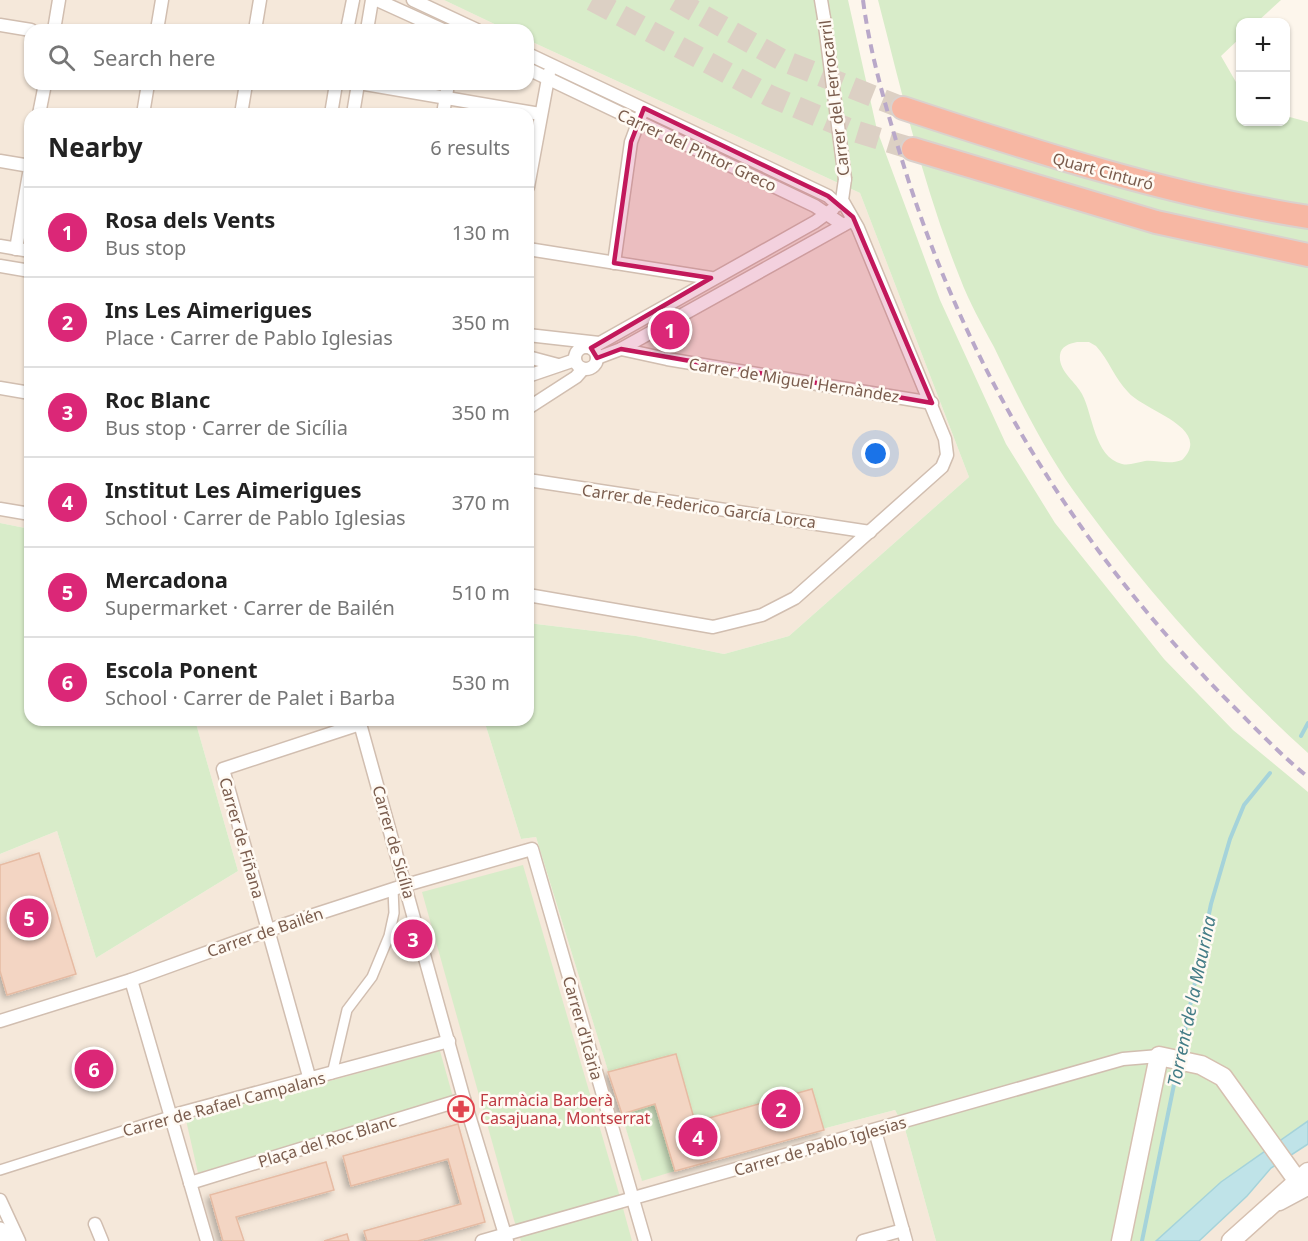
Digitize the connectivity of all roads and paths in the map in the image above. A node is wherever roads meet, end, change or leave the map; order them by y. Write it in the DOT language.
graph roads {
  1 [pos="59,0"];
  2 [pos="162,0"];
  3 [pos="260,0"];
  4 [pos="353,0"];
  5 [pos="372,0"];
  6 [pos="377,0"];
  7 [pos="413,0"];
  8 [pos="822,0"];
  9 [pos="55,24"];
  10 [pos="158,24"];
  11 [pos="256,24"];
  12 [pos="348,24"];
  13 [pos="368,24"];
  14 [pos="430,24"];
  15 [pos="464,24"];
  16 [pos="0,25"];
  17 [pos="24,29"];
  18 [pos="534,57"];
  19 [pos="552,65"];
  20 [pos="534,72"];
  21 [pos="547,78"];
  22 [pos="44,90"];
  23 [pos="147,90"];
  24 [pos="245,90"];
  25 [pos="335,90"];
  26 [pos="357,90"];
  27 [pos="400,90"];
  28 [pos="447,90"];
  29 [pos="446,98"];
  30 [pos="40,108"];
  31 [pos="144,108"];
  32 [pos="242,108"];
  33 [pos="332,108"];
  34 [pos="354,108"];
  35 [pos="444,108"];
  36 [pos="505,108"];
  37 [pos="644,108"];
  38 [pos="903,108"];
  39 [pos="534,113"];
  40 [pos="540,114"];
  41 [pos="638,122"];
  42 [pos="913,149"];
  43 [pos="534,150"];
  44 [pos="0,161"];
  45 [pos="24,166"];
  46 [pos="24,202"];
  47 [pos="840,202"];
  48 [pos="827,212"];
  49 [pos="1308,217"];
  50 [pos="852,224"];
  51 [pos="0,246"];
  52 [pos="16,249"];
  53 [pos="24,250"];
  54 [pos="534,250"];
  55 [pos="1308,255"];
  56 [pos="614,263"];
  57 [pos="0,266"];
  58 [pos="24,270"];
  59 [pos="711,278"];
  60 [pos="534,336"];
  61 [pos="589,347"];
  62 [pos="621,349"];
  63 [pos="534,360"];
  64 [pos="558,365"];
  65 [pos="579,365"];
  66 [pos="534,374"];
  67 [pos="0,388"];
  68 [pos="24,392"];
  69 [pos="932,403"];
  70 [pos="534,404"];
  71 [pos="534,481"];
  72 [pos="0,509"];
  73 [pos="24,513"];
  74 [pos="870,532"];
  75 [pos="534,596"];
  76 [pos="347,726"];
  77 [pos="360,726"];
  78 [pos="532,849"];
  79 [pos="406,885"];
  80 [pos="393,890"];
  81 [pos="268,930"];
  82 [pos="131,980"];
  83 [pos="0,1021"];
  84 [pos="449,1041"];
  85 [pos="1163,1057"];
  86 [pos="332,1074"];
  87 [pos="310,1080"];
  88 [pos="465,1099"];
  89 [pos="171,1116"];
  90 [pos="875,1131"];
  91 [pos="0,1170"];
  92 [pos="190,1183"];
  93 [pos="1304,1183"];
  94 [pos="633,1197"];
  95 [pos="0,1200"];
  96 [pos="1308,1204"];
  97 [pos="95,1224"];
  98 [pos="0,1230"];
  99 [pos="905,1235"];
  100 [pos="506,1238"];
  101 [pos="8,1241"];
  102 [pos="19,1241"];
  103 [pos="102,1241"];
  104 [pos="207,1241"];
  105 [pos="482,1241"];
  106 [pos="645,1241"];
  107 [pos="863,1241"];
  108 [pos="1121,1241"];
  109 [pos="1232,1241"];
  1 -- 9 [label="street"];
  2 -- 10 [label="street"];
  3 -- 11 [label="street"];
  4 -- 12 [label="street"];
  5 -- 13 [label="street"];
  6 -- 14 [label="street"];
  7 -- 15 [label="street"];
  8 -- 47 [label="street, Carrer del Ferrocarril, bridge"];
  16 -- 17 [label="street"];
  18 -- 19 [label="street, Carrer del Pintor Greco"];
  19 -- 21 [label="street"];
  19 -- 37 [label="street, Carrer del Pintor Greco"];
  20 -- 21 [label="street, Carrer del Pintor Greco"];
  21 -- 40 [label="street"];
  21 -- 41 [label="street, Carrer del Pintor Greco"];
  22 -- 30 [label="street"];
  23 -- 31 [label="street"];
  24 -- 32 [label="street"];
  25 -- 33 [label="street"];
  26 -- 34 [label="street"];
  27 -- 29 [label="street"];
  28 -- 29 [label="street"];
  29 -- 35 [label="street"];
  29 -- 36 [label="street"];
  37 -- 41 [label="street"];
  37 -- 47 [label="street, Carrer del Pintor Greco"];
  38 -- 49 [label="highway, Quart Cinturó"];
  39 -- 40 [label="street"];
  40 -- 43 [label="street"];
  41 -- 48 [label="street, Carrer del Pintor Greco"];
  41 -- 56 [label="street"];
  42 -- 55 [label="highway, Quart Cinturó"];
  44 -- 45 [label="street"];
  46 -- 52 [label="street"];
  47 -- 48 [label="street"];
  47 -- 50 [label="street, Carrer del Ferrocarril"];
  48 -- 50 [label="street, Carrer del Pintor Greco"];
  48 -- 59 [label="street"];
  50 -- 62 [label="street"];
  50 -- 69 [label="street"];
  51 -- 52 [label="street"];
  52 -- 53 [label="street"];
  54 -- 56 [label="street"];
  56 -- 59 [label="street"];
  57 -- 58 [label="street"];
  59 -- 61 [label="street"];
  60 -- 61 [label="street"];
  61 -- 62 [label="street"];
  61 -- 65 [label="street"];
  61 -- 65 [label="street"];
  62 -- 69 [label="street, Carrer de Miguel Hernàndez"];
  63 -- 64 [label="street"];
  64 -- 65 [label="street"];
  64 -- 66 [label="street"];
  65 -- 70 [label="street"];
  67 -- 68 [label="street"];
  69 -- 74 [label="street"];
  71 -- 74 [label="street, Carrer de Federico García Lorca"];
  72 -- 73 [label="street"];
  74 -- 75 [label="street"];
  76 -- 81 [label="street, Carrer de Fiñana"];
  77 -- 79 [label="street, Carrer de Sicília"];
  78 -- 79 [label="street, Carrer de Bailén"];
  78 -- 94 [label="street, Carrer d'Icària"];
  79 -- 80 [label="street, Carrer de Bailén"];
  79 -- 84 [label="street, Carrer de Sicília"];
  80 -- 81 [label="street, Carrer de Bailén"];
  80 -- 86 [label="street"];
  81 -- 82 [label="street, Carrer de Bailén"];
  81 -- 87 [label="street, Carrer de Fiñana"];
  82 -- 83 [label="street, Carrer de Bailén"];
  82 -- 89 [label="street"];
  84 -- 86 [label="street, Carrer de Rafael Campalans"];
  84 -- 88 [label="street, Carrer de Sicília"];
  85 -- 90 [label="street, Carrer de Pablo Iglesias"];
  85 -- 93 [label="main road"];
  85 -- 108 [label="main road"];
  86 -- 87 [label="street, Carrer de Rafael Campalans"];
  87 -- 89 [label="street, Carrer de Rafael Campalans"];
  88 -- 92 [label="street, Plaça del Roc Blanc"];
  88 -- 100 [label="street, Carrer de Sicília"];
  89 -- 91 [label="street, Carrer de Rafael Campalans"];
  89 -- 92 [label="street"];
  90 -- 94 [label="street, Carrer de Pablo Iglesias"];
  90 -- 99 [label="street"];
  92 -- 104 [label="street"];
  93 -- 96 [label="street"];
  93 -- 109 [label="main road"];
  94 -- 100 [label="street, Carrer de Pablo Iglesias"];
  94 -- 106 [label="street, Carrer d'Icària"];
  95 -- 102 [label="street"];
  97 -- 103 [label="street"];
  98 -- 101 [label="street"];
  99 -- 107 [label="street"];
  100 -- 105 [label="street, Carrer de Pablo Iglesias"];
}
